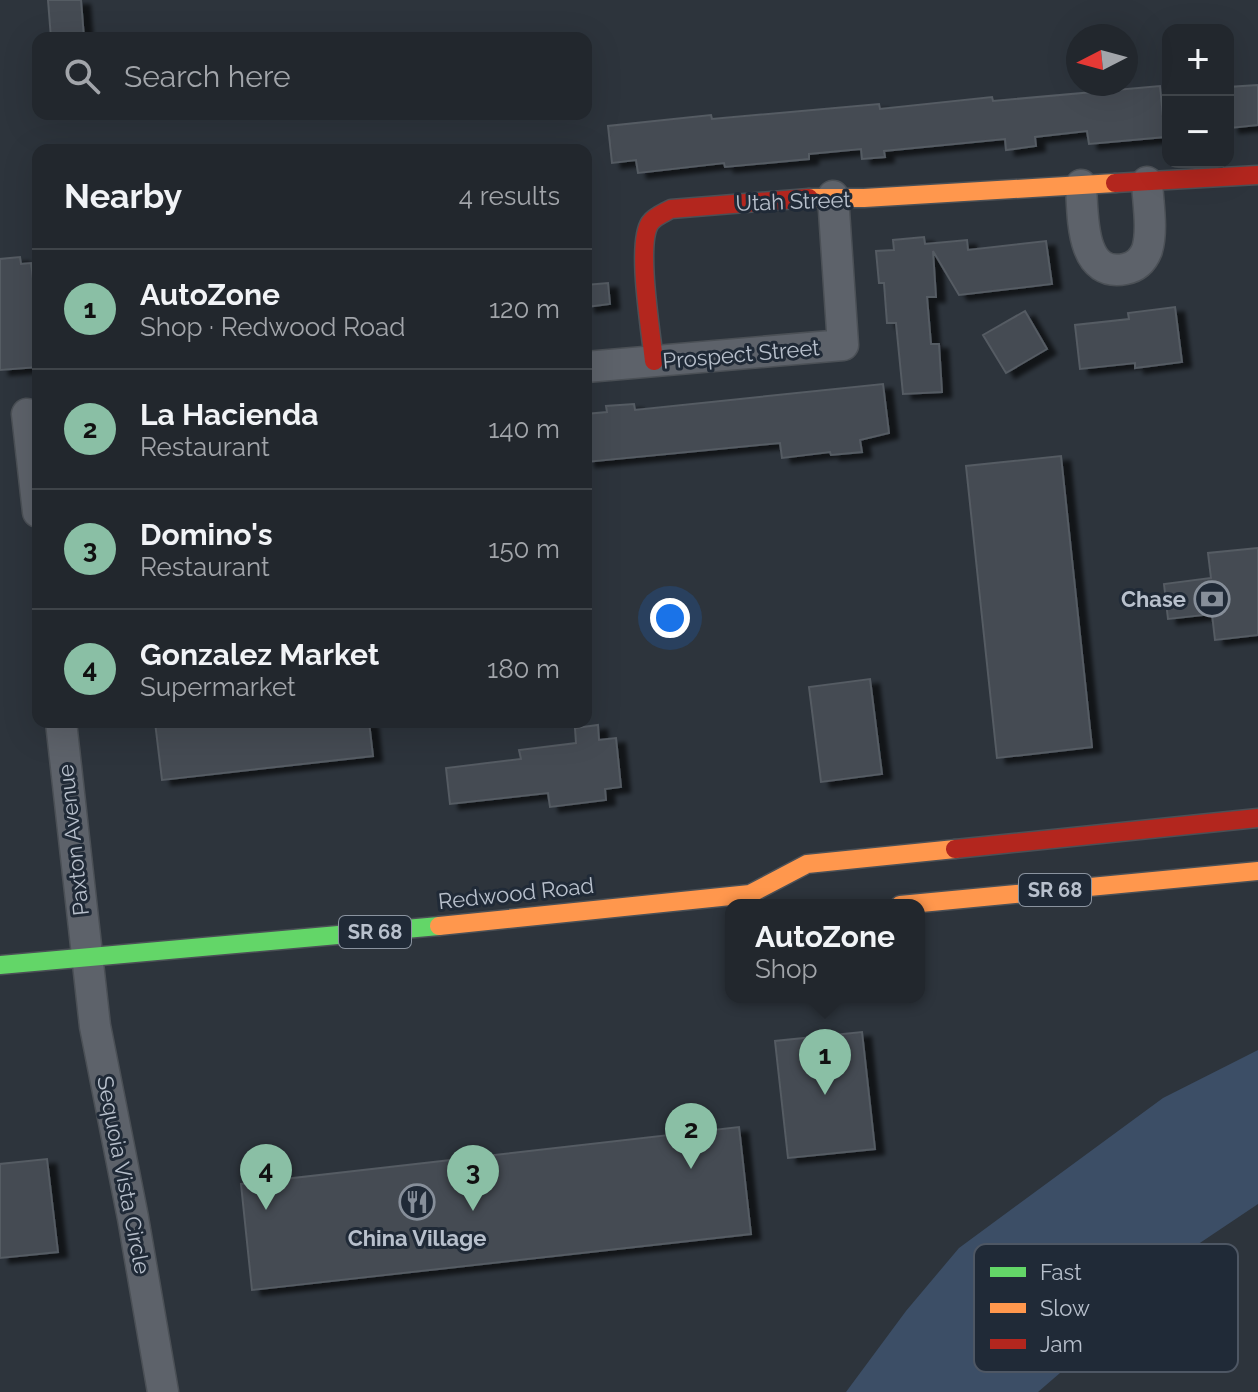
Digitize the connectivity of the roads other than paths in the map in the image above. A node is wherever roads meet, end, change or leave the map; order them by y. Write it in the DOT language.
graph roads {
  1 [pos="1258,175"];
  2 [pos="1147,182"];
  3 [pos="1081,185"];
  4 [pos="833,196"];
  5 [pos="654,361"];
  6 [pos="592,366"];
  7 [pos="22,414"];
  8 [pos="32,475"];
  9 [pos="62,728"];
  10 [pos="1258,818"];
  11 [pos="1258,871"];
  12 [pos="750,894"];
  13 [pos="766,899"];
  14 [pos="925,903"];
  15 [pos="86,958"];
  16 [pos="0,965"];
  17 [pos="163,1392"];
  1 -- 2 [label="main road, Utah Street"];
  2 -- 3 [label="main road, Utah Street"];
  2 -- 3 [label="street"];
  3 -- 4 [label="main road, Utah Street"];
  4 -- 5 [label="main road, Utah Street"];
  4 -- 5 [label="street, Prospect Street"];
  5 -- 6 [label="street, Prospect Street"];
  7 -- 8 [label="street"];
  9 -- 15 [label="street, Paxton Avenue"];
  10 -- 12 [label="main road, Redwood Road / SR 68"];
  11 -- 14 [label="main road, SR 68"];
  12 -- 13 [label="main road, Redwood Road / SR 68"];
  12 -- 15 [label="main road, Redwood Road / SR 68"];
  15 -- 16 [label="main road, Redwood Road / SR 68"];
  15 -- 17 [label="street, Sequoia Vista Circle"];
}
